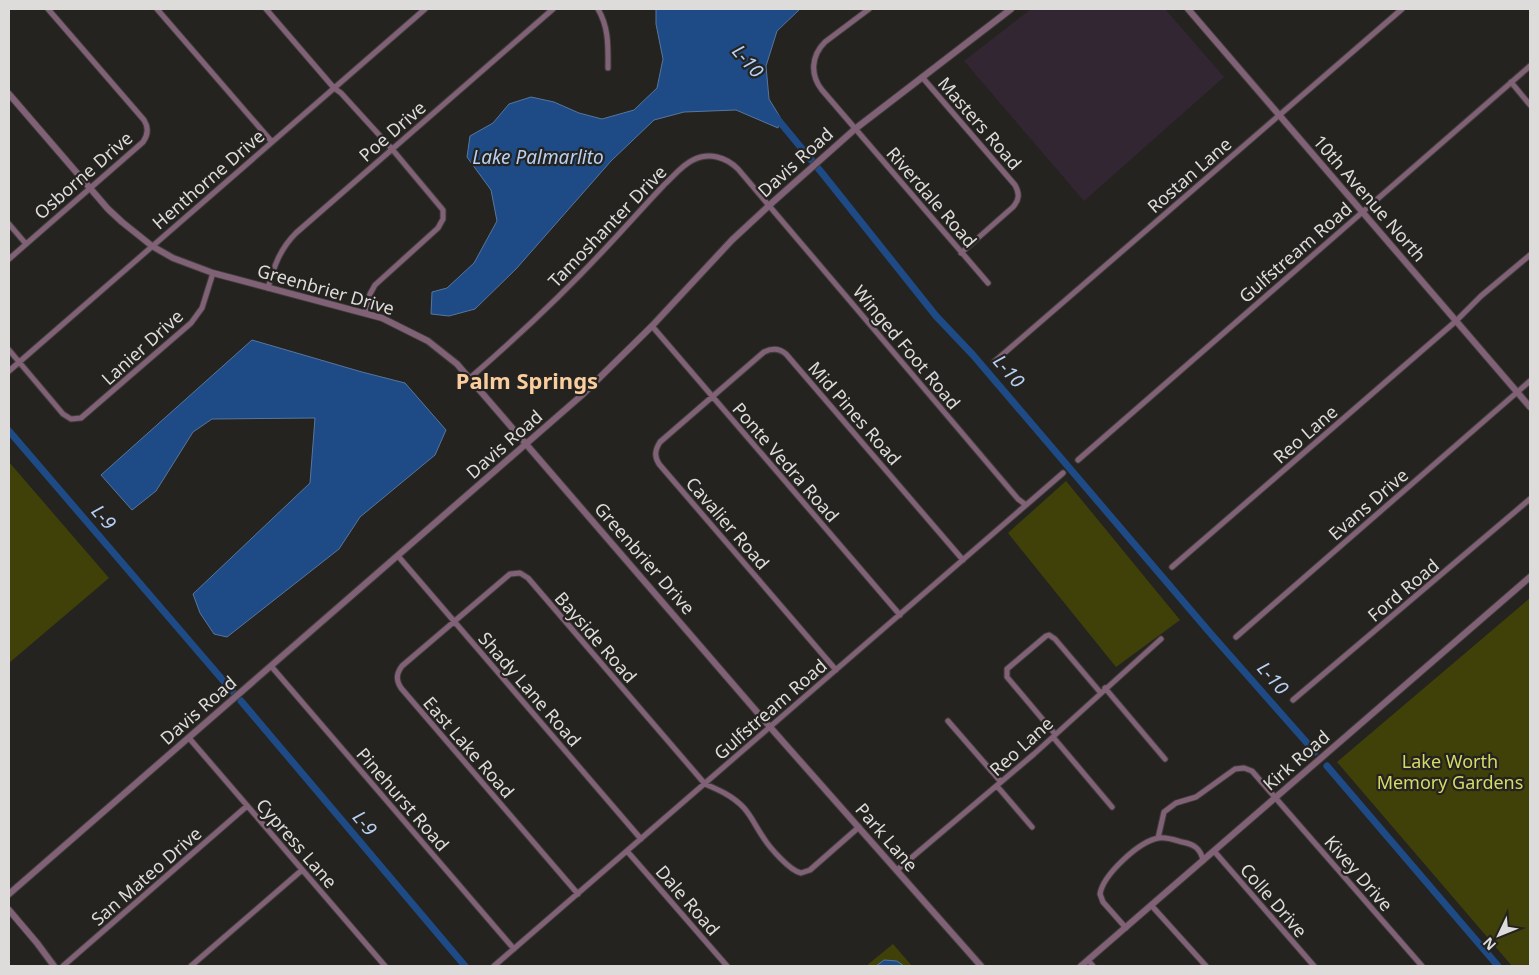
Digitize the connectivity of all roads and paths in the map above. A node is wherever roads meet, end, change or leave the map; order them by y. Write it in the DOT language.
graph roads {
  1 [pos="48,9"];
  2 [pos="157,9"];
  3 [pos="266,9"];
  4 [pos="425,9"];
  5 [pos="553,9"];
  6 [pos="598,9"];
  7 [pos="869,9"];
  8 [pos="1011,9"];
  9 [pos="1188,9"];
  10 [pos="1402,9"];
  11 [pos="1530,66"];
  12 [pos="608,68"];
  13 [pos="922,77"];
  14 [pos="1511,82"];
  15 [pos="334,88"];
  16 [pos="9,94"];
  17 [pos="1530,105"];
  18 [pos="1279,115"];
  19 [pos="855,129"];
  20 [pos="272,142"];
  21 [pos="392,149"];
  22 [pos="90,188"];
  23 [pos="769,205"];
  24 [pos="1362,211"];
  25 [pos="9,224"];
  26 [pos="26,244"];
  27 [pos="152,246"];
  28 [pos="961,252"];
  29 [pos="1530,255"];
  30 [pos="9,259"];
  31 [pos="213,274"];
  32 [pos="988,283"];
  33 [pos="268,288"];
  34 [pos="365,312"];
  35 [pos="1456,321"];
  36 [pos="652,326"];
  37 [pos="9,350"];
  38 [pos="19,362"];
  39 [pos="994,362"];
  40 [pos="9,371"];
  41 [pos="470,378"];
  42 [pos="1530,381"];
  43 [pos="1518,392"];
  44 [pos="712,397"];
  45 [pos="1530,407"];
  46 [pos="527,444"];
  47 [pos="1078,460"];
  48 [pos="1063,473"];
  49 [pos="1530,499"];
  50 [pos="1026,505"];
  51 [pos="398,556"];
  52 [pos="963,560"];
  53 [pos="1172,567"];
  54 [pos="1530,577"];
  55 [pos="900,615"];
  56 [pos="454,621"];
  57 [pos="1236,637"];
  58 [pos="1161,639"];
  59 [pos="271,666"];
  60 [pos="836,670"];
  61 [pos="1105,688"];
  62 [pos="1100,692"];
  63 [pos="1293,700"];
  64 [pos="948,722"];
  65 [pos="770,727"];
  66 [pos="1054,736"];
  67 [pos="188,738"];
  68 [pos="1165,759"];
  69 [pos="705,784"];
  70 [pos="999,784"];
  71 [pos="1276,797"];
  72 [pos="247,806"];
  73 [pos="1112,806"];
  74 [pos="859,827"];
  75 [pos="1032,827"];
  76 [pos="1158,838"];
  77 [pos="641,839"];
  78 [pos="627,851"];
  79 [pos="1214,851"];
  80 [pos="1203,861"];
  81 [pos="302,870"];
  82 [pos="897,870"];
  83 [pos="9,894"];
  84 [pos="578,894"];
  85 [pos="1151,905"];
  86 [pos="9,910"];
  87 [pos="1126,928"];
  88 [pos="514,949"];
  89 [pos="1088,960"];
  90 [pos="54,966"];
  91 [pos="62,966"];
  92 [pos="191,966"];
  93 [pos="385,966"];
  94 [pos="494,966"];
  95 [pos="727,966"];
  96 [pos="981,966"];
  97 [pos="1081,966"];
  98 [pos="1093,966"];
  99 [pos="1206,966"];
  100 [pos="1314,966"];
  101 [pos="1422,966"];
  1 -- 22 [label="street, Osborne Drive"];
  2 -- 20 [label="street"];
  3 -- 15 [label="street"];
  4 -- 15 [label="street, Henthorne Drive"];
  5 -- 21 [label="street, Poe Drive"];
  6 -- 12 [label="street"];
  7 -- 19 [label="street, Riverdale Road"];
  8 -- 13 [label="street, Davis Road"];
  9 -- 18 [label="street, 10th Avenue North"];
  10 -- 18 [label="street, Rostan Lane"];
  11 -- 14 [label="street, Gulfstream Road"];
  13 -- 19 [label="street, Davis Road"];
  13 -- 28 [label="street, Masters Road"];
  14 -- 17 [label="street"];
  14 -- 24 [label="street, Gulfstream Road"];
  15 -- 20 [label="street, Henthorne Drive"];
  15 -- 21 [label="street"];
  16 -- 22 [label="street, Greenbrier Drive"];
  18 -- 24 [label="street, 10th Avenue North"];
  18 -- 39 [label="street, Rostan Lane"];
  19 -- 23 [label="street, Davis Road"];
  19 -- 28 [label="street, Riverdale Road"];
  20 -- 27 [label="street, Henthorne Drive"];
  21 -- 33 [label="street, Poe Drive"];
  21 -- 34 [label="street"];
  22 -- 26 [label="street, Osborne Drive"];
  22 -- 27 [label="street, Greenbrier Drive"];
  23 -- 36 [label="street, Davis Road"];
  23 -- 41 [label="street, Tamoshanter Drive"];
  23 -- 50 [label="street, Winged Foot Road"];
  24 -- 35 [label="street, 10th Avenue North"];
  24 -- 47 [label="street, Gulfstream Road"];
  25 -- 26 [label="street"];
  26 -- 30 [label="street, Osborne Drive"];
  27 -- 31 [label="street, Greenbrier Drive"];
  27 -- 38 [label="street, Henthorne Drive"];
  28 -- 32 [label="street, Riverdale Road"];
  29 -- 35 [label="street, Reo Lane"];
  31 -- 33 [label="street, Greenbrier Drive"];
  31 -- 38 [label="street, Lanier Drive"];
  33 -- 34 [label="street, Greenbrier Drive"];
  34 -- 41 [label="street, Greenbrier Drive"];
  35 -- 43 [label="street, 10th Avenue North"];
  35 -- 53 [label="street, Reo Lane"];
  36 -- 44 [label="street, Ponte Vedra Road"];
  36 -- 46 [label="street, Davis Road"];
  37 -- 38 [label="street"];
  38 -- 40 [label="street, Henthorne Drive"];
  41 -- 46 [label="street, Greenbrier Drive"];
  42 -- 43 [label="street, Evans Drive"];
  43 -- 45 [label="street, 10th Avenue North"];
  43 -- 57 [label="street, Evans Drive"];
  44 -- 52 [label="street, Mid Pines Road"];
  44 -- 55 [label="street, Ponte Vedra Road"];
  44 -- 60 [label="street, Cavalier Road"];
  46 -- 51 [label="street, Davis Road"];
  46 -- 65 [label="street, Greenbrier Drive"];
  48 -- 50 [label="street, Gulfstream Road"];
  49 -- 63 [label="street, Ford Road"];
  50 -- 52 [label="street, Gulfstream Road"];
  51 -- 56 [label="street, Shady Lane Road"];
  51 -- 59 [label="street, Davis Road"];
  52 -- 55 [label="street, Gulfstream Road"];
  54 -- 71 [label="street, Kirk Road"];
  55 -- 60 [label="street, Gulfstream Road"];
  56 -- 69 [label="street, Bayside Road"];
  56 -- 77 [label="street, Shady Lane Road"];
  56 -- 84 [label="street, East Lake Road"];
  58 -- 61 [label="street, Reo Lane"];
  59 -- 67 [label="street, Davis Road"];
  59 -- 88 [label="street, Pinehurst Road"];
  60 -- 65 [label="street, Gulfstream Road"];
  61 -- 62 [label="street, Reo Lane"];
  61 -- 68 [label="street"];
  62 -- 66 [label="street, Reo Lane"];
  62 -- 66 [label="street"];
  64 -- 70 [label="street"];
  65 -- 69 [label="street, Gulfstream Road"];
  65 -- 74 [label="street, Park Lane"];
  66 -- 70 [label="street, Reo Lane"];
  66 -- 73 [label="street"];
  67 -- 72 [label="street, Cypress Lane"];
  67 -- 83 [label="street, Davis Road"];
  69 -- 74 [label="street"];
  69 -- 77 [label="street, Gulfstream Road"];
  70 -- 75 [label="street"];
  70 -- 82 [label="street, Reo Lane"];
  71 -- 76 [label="street, Kivey Drive"];
  71 -- 79 [label="street, Kirk Road"];
  71 -- 101 [label="street, Kivey Drive"];
  72 -- 81 [label="street, Cypress Lane"];
  72 -- 91 [label="street, San Mateo Drive"];
  74 -- 82 [label="street, Park Lane"];
  76 -- 80 [label="street"];
  76 -- 87 [label="street"];
  77 -- 78 [label="street, Gulfstream Road"];
  78 -- 84 [label="street, Gulfstream Road"];
  78 -- 95 [label="street, Dale Road"];
  79 -- 80 [label="street, Kirk Road"];
  79 -- 100 [label="street, Colle Drive"];
  80 -- 85 [label="street, Kirk Road"];
  81 -- 92 [label="street"];
  81 -- 93 [label="street, Cypress Lane"];
  82 -- 96 [label="street, Park Lane"];
  84 -- 88 [label="street, Gulfstream Road"];
  85 -- 87 [label="street, Kirk Road"];
  85 -- 99 [label="street"];
  86 -- 90 [label="street"];
  87 -- 89 [label="street, Kirk Road"];
  88 -- 94 [label="street, Gulfstream Road"];
  89 -- 97 [label="street, Kirk Road"];
  89 -- 98 [label="street"];
}
